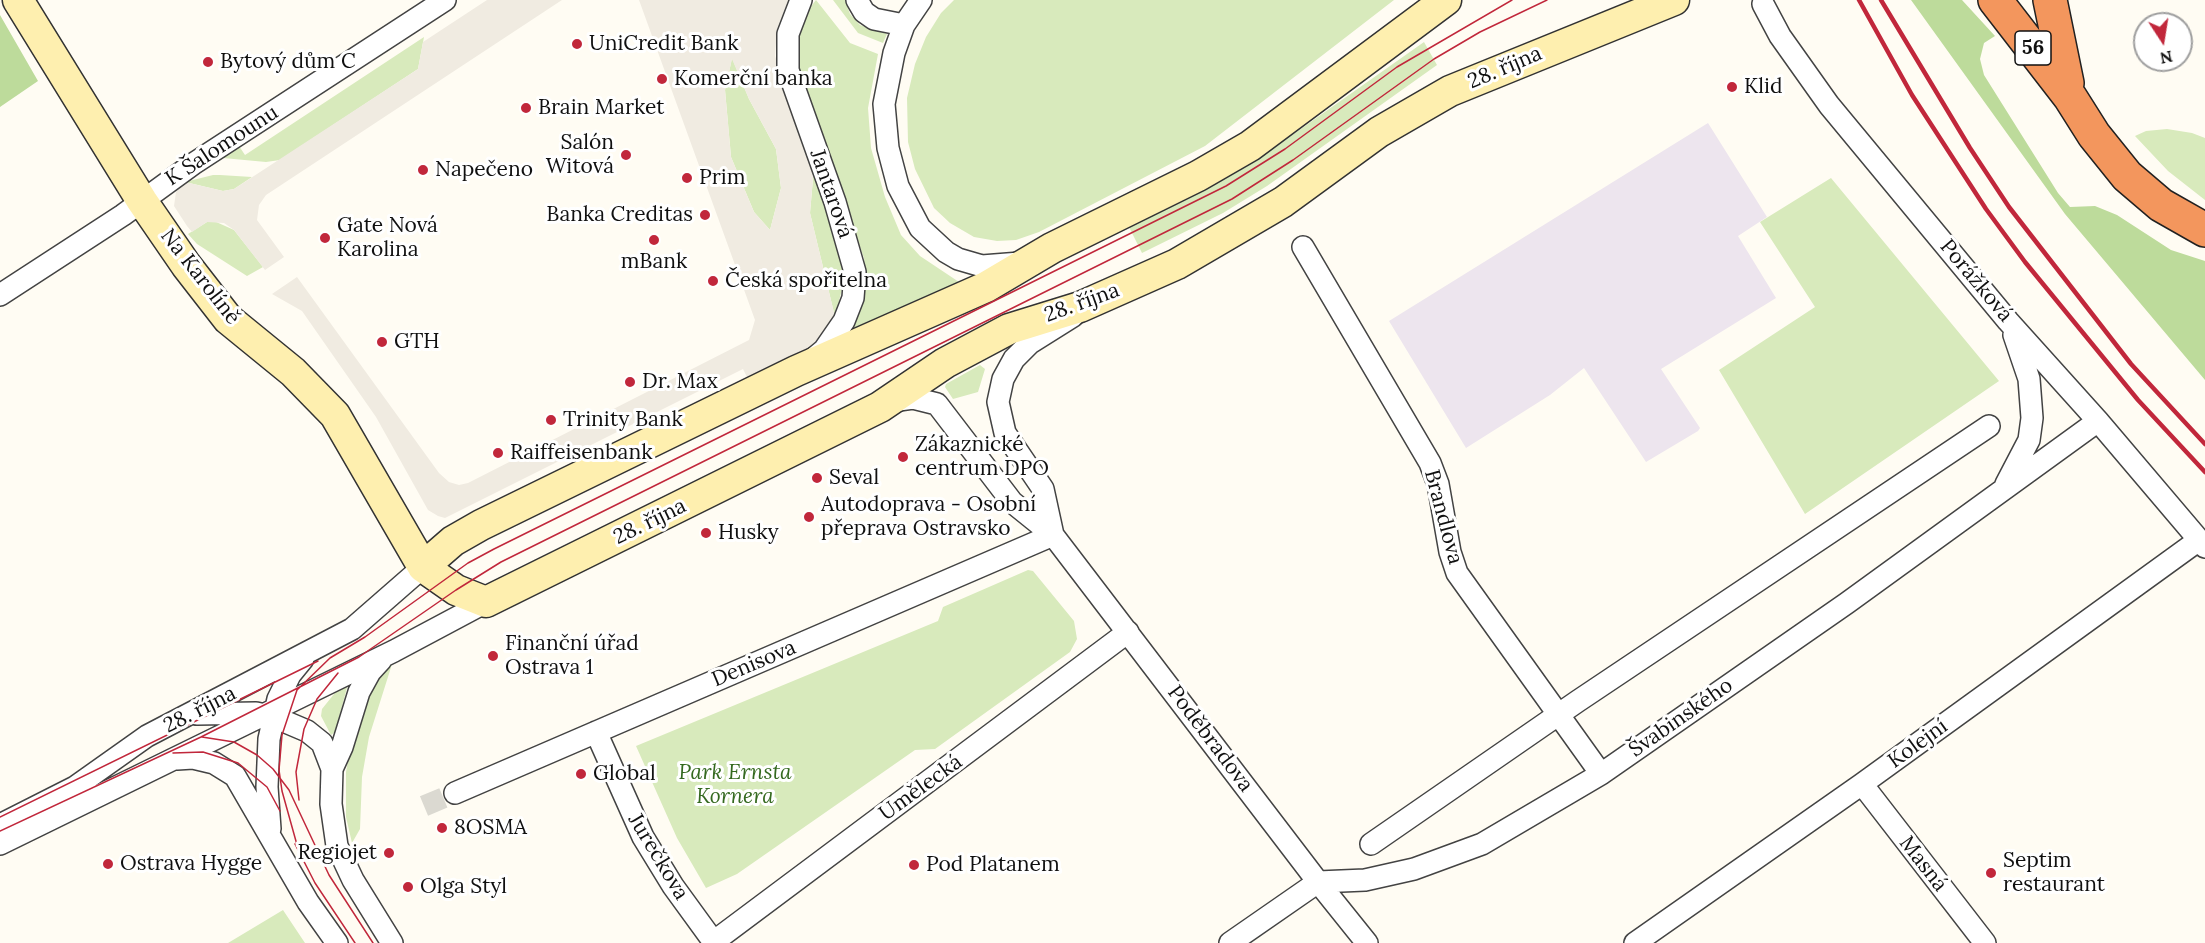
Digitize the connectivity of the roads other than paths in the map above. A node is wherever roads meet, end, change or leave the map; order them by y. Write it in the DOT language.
graph roads {
  1 [pos="18,0"];
  2 [pos="445,0"];
  3 [pos="801,0"];
  4 [pos="856,0"];
  5 [pos="921,0"];
  6 [pos="1446,0"];
  7 [pos="1674,0"];
  8 [pos="1995,0"];
  9 [pos="2050,0"];
  10 [pos="1763,4"];
  11 [pos="904,25"];
  12 [pos="2070,97"];
  13 [pos="142,201"];
  14 [pos="2205,230"];
  15 [pos="1303,247"];
  16 [pos="1052,248"];
  17 [pos="0,295"];
  18 [pos="1092,302"];
  19 [pos="2008,321"];
  20 [pos="796,371"];
  21 [pos="890,402"];
  22 [pos="2098,421"];
  23 [pos="1989,426"];
  24 [pos="2001,492"];
  25 [pos="1053,535"];
  26 [pos="2202,544"];
  27 [pos="423,567"];
  28 [pos="486,602"];
  29 [pos="1128,632"];
  30 [pos="312,651"];
  31 [pos="394,651"];
  32 [pos="271,713"];
  33 [pos="191,714"];
  34 [pos="1559,714"];
  35 [pos="596,732"];
  36 [pos="173,760"];
  37 [pos="332,769"];
  38 [pos="1601,774"];
  39 [pos="1862,784"];
  40 [pos="455,793"];
  41 [pos="0,825"];
  42 [pos="275,843"];
  43 [pos="0,844"];
  44 [pos="1371,844"];
  45 [pos="1318,882"];
  46 [pos="1979,935"];
  47 [pos="713,942"];
  48 [pos="337,943"];
  49 [pos="392,943"];
  50 [pos="1230,943"];
  51 [pos="1367,943"];
  52 [pos="1635,943"];
  1 -- 13 [label="street, Na Karolíně"];
  2 -- 13 [label="street, K Šalomounu"];
  3 -- 20 [label="street, Jantarová"];
  4 -- 11 [label="street"];
  5 -- 11 [label="street"];
  6 -- 16 [label="street, 28. října"];
  7 -- 18 [label="street, 28. října"];
  8 -- 12 [label="highway, 56"];
  9 -- 12 [label="highway, 56"];
  10 -- 19 [label="street, Porážková"];
  11 -- 16 [label="street"];
  12 -- 14 [label="highway, 56"];
  13 -- 17 [label="street, K Šalomounu"];
  13 -- 27 [label="street, Na Karolíně"];
  15 -- 34 [label="street, Brandlova"];
  16 -- 20 [label="street, 28. října"];
  18 -- 21 [label="street, 28. října"];
  18 -- 25 [label="street, Poděbradova"];
  19 -- 22 [label="street, Porážková"];
  19 -- 24 [label="street"];
  20 -- 27 [label="street, 28. října"];
  21 -- 25 [label="street, Poděbradova"];
  21 -- 28 [label="street, 28. října"];
  22 -- 24 [label="street, Švabinského"];
  22 -- 26 [label="street, Porážková"];
  23 -- 34 [label="street"];
  24 -- 38 [label="street, Švabinského"];
  25 -- 29 [label="street, Poděbradova"];
  25 -- 35 [label="street, Denisova"];
  26 -- 39 [label="street, Kolejní"];
  27 -- 28 [label="street"];
  27 -- 30 [label="street, 28. října"];
  28 -- 31 [label="street, 28. října"];
  29 -- 45 [label="street, Poděbradova"];
  29 -- 47 [label="street, Umělecká"];
  30 -- 32 [label="street"];
  30 -- 33 [label="street, 28. října"];
  31 -- 32 [label="street"];
  31 -- 37 [label="street"];
  32 -- 33 [label="street"];
  32 -- 36 [label="street"];
  32 -- 37 [label="street"];
  32 -- 42 [label="street"];
  33 -- 41 [label="street, 28. října"];
  34 -- 38 [label="street, Brandlova"];
  34 -- 44 [label="street"];
  35 -- 40 [label="street, Denisova"];
  35 -- 47 [label="street, Jurečkova"];
  36 -- 42 [label="street"];
  36 -- 43 [label="street"];
  37 -- 49 [label="street"];
  38 -- 45 [label="street, Švabinského"];
  39 -- 46 [label="street, Masná"];
  39 -- 52 [label="street, Kolejní"];
  42 -- 48 [label="street"];
  45 -- 50 [label="street"];
  45 -- 51 [label="street, Poděbradova"];
}
